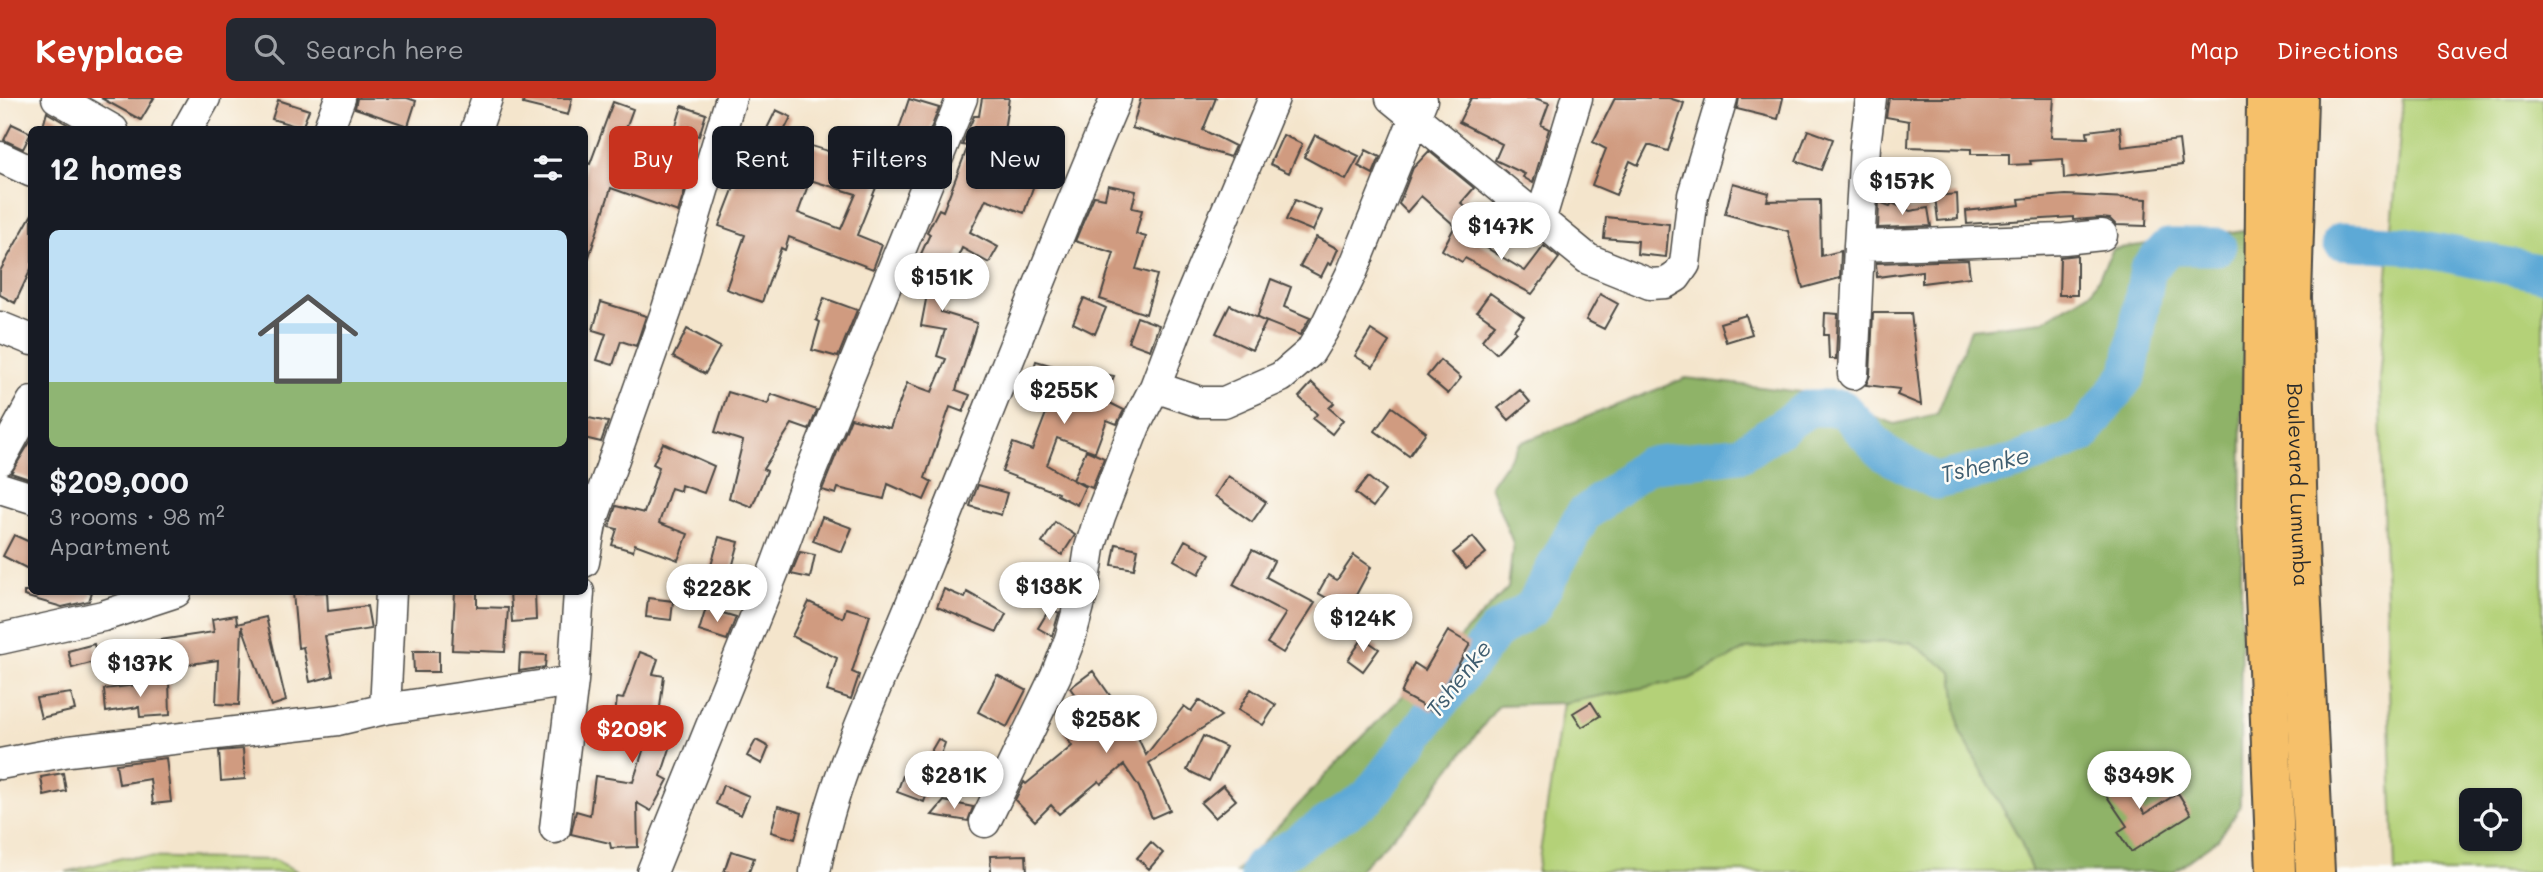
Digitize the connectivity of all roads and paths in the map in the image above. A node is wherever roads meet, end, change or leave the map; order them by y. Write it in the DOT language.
graph roads {
  1 [pos="57,98"];
  2 [pos="205,98"];
  3 [pos="340,98"];
  4 [pos="731,98"];
  5 [pos="962,98"];
  6 [pos="1116,98"];
  7 [pos="1274,98"];
  8 [pos="1391,98"];
  9 [pos="1577,98"];
  10 [pos="1722,98"];
  11 [pos="1871,98"];
  12 [pos="2266,98"];
  13 [pos="2298,98"];
  14 [pos="1420,107"];
  15 [pos="106,126"];
  16 [pos="189,126"];
  17 [pos="330,126"];
  18 [pos="0,157"];
  19 [pos="28,170"];
  20 [pos="1540,221"];
  21 [pos="2102,235"];
  22 [pos="1858,246"];
  23 [pos="0,327"];
  24 [pos="28,338"];
  25 [pos="1853,374"];
  26 [pos="1155,387"];
  27 [pos="28,409"];
  28 [pos="0,460"];
  29 [pos="596,480"];
  30 [pos="0,488"];
  31 [pos="28,497"];
  32 [pos="588,540"];
  33 [pos="167,595"];
  34 [pos="391,595"];
  35 [pos="579,595"];
  36 [pos="0,639"];
  37 [pos="573,681"];
  38 [pos="385,709"];
  39 [pos="0,764"];
  40 [pos="985,822"];
  41 [pos="555,828"];
  42 [pos="652,872"];
  43 [pos="815,872"];
  44 [pos="2276,872"];
  45 [pos="2315,872"];
  1 -- 15 [label="street"];
  2 -- 16 [label="street"];
  3 -- 17 [label="street"];
  4 -- 29 [label="street"];
  5 -- 42 [label="street"];
  6 -- 43 [label="street"];
  7 -- 26 [label="street"];
  8 -- 14 [label="street"];
  9 -- 20 [label="street"];
  10 -- 20 [label="street"];
  11 -- 22 [label="street"];
  12 -- 44 [label="highway, Boulevard Lumumba"];
  13 -- 45 [label="highway, Boulevard Lumumba"];
  14 -- 20 [label="street"];
  14 -- 26 [label="street"];
  18 -- 19 [label="street"];
  21 -- 22 [label="street"];
  22 -- 25 [label="street"];
  23 -- 24 [label="street"];
  26 -- 40 [label="street"];
  27 -- 28 [label="street"];
  29 -- 32 [label="street"];
  30 -- 31 [label="street"];
  33 -- 36 [label="street"];
  34 -- 38 [label="street"];
  35 -- 37 [label="street"];
  37 -- 38 [label="street"];
  37 -- 41 [label="street"];
  38 -- 39 [label="street"];
}
